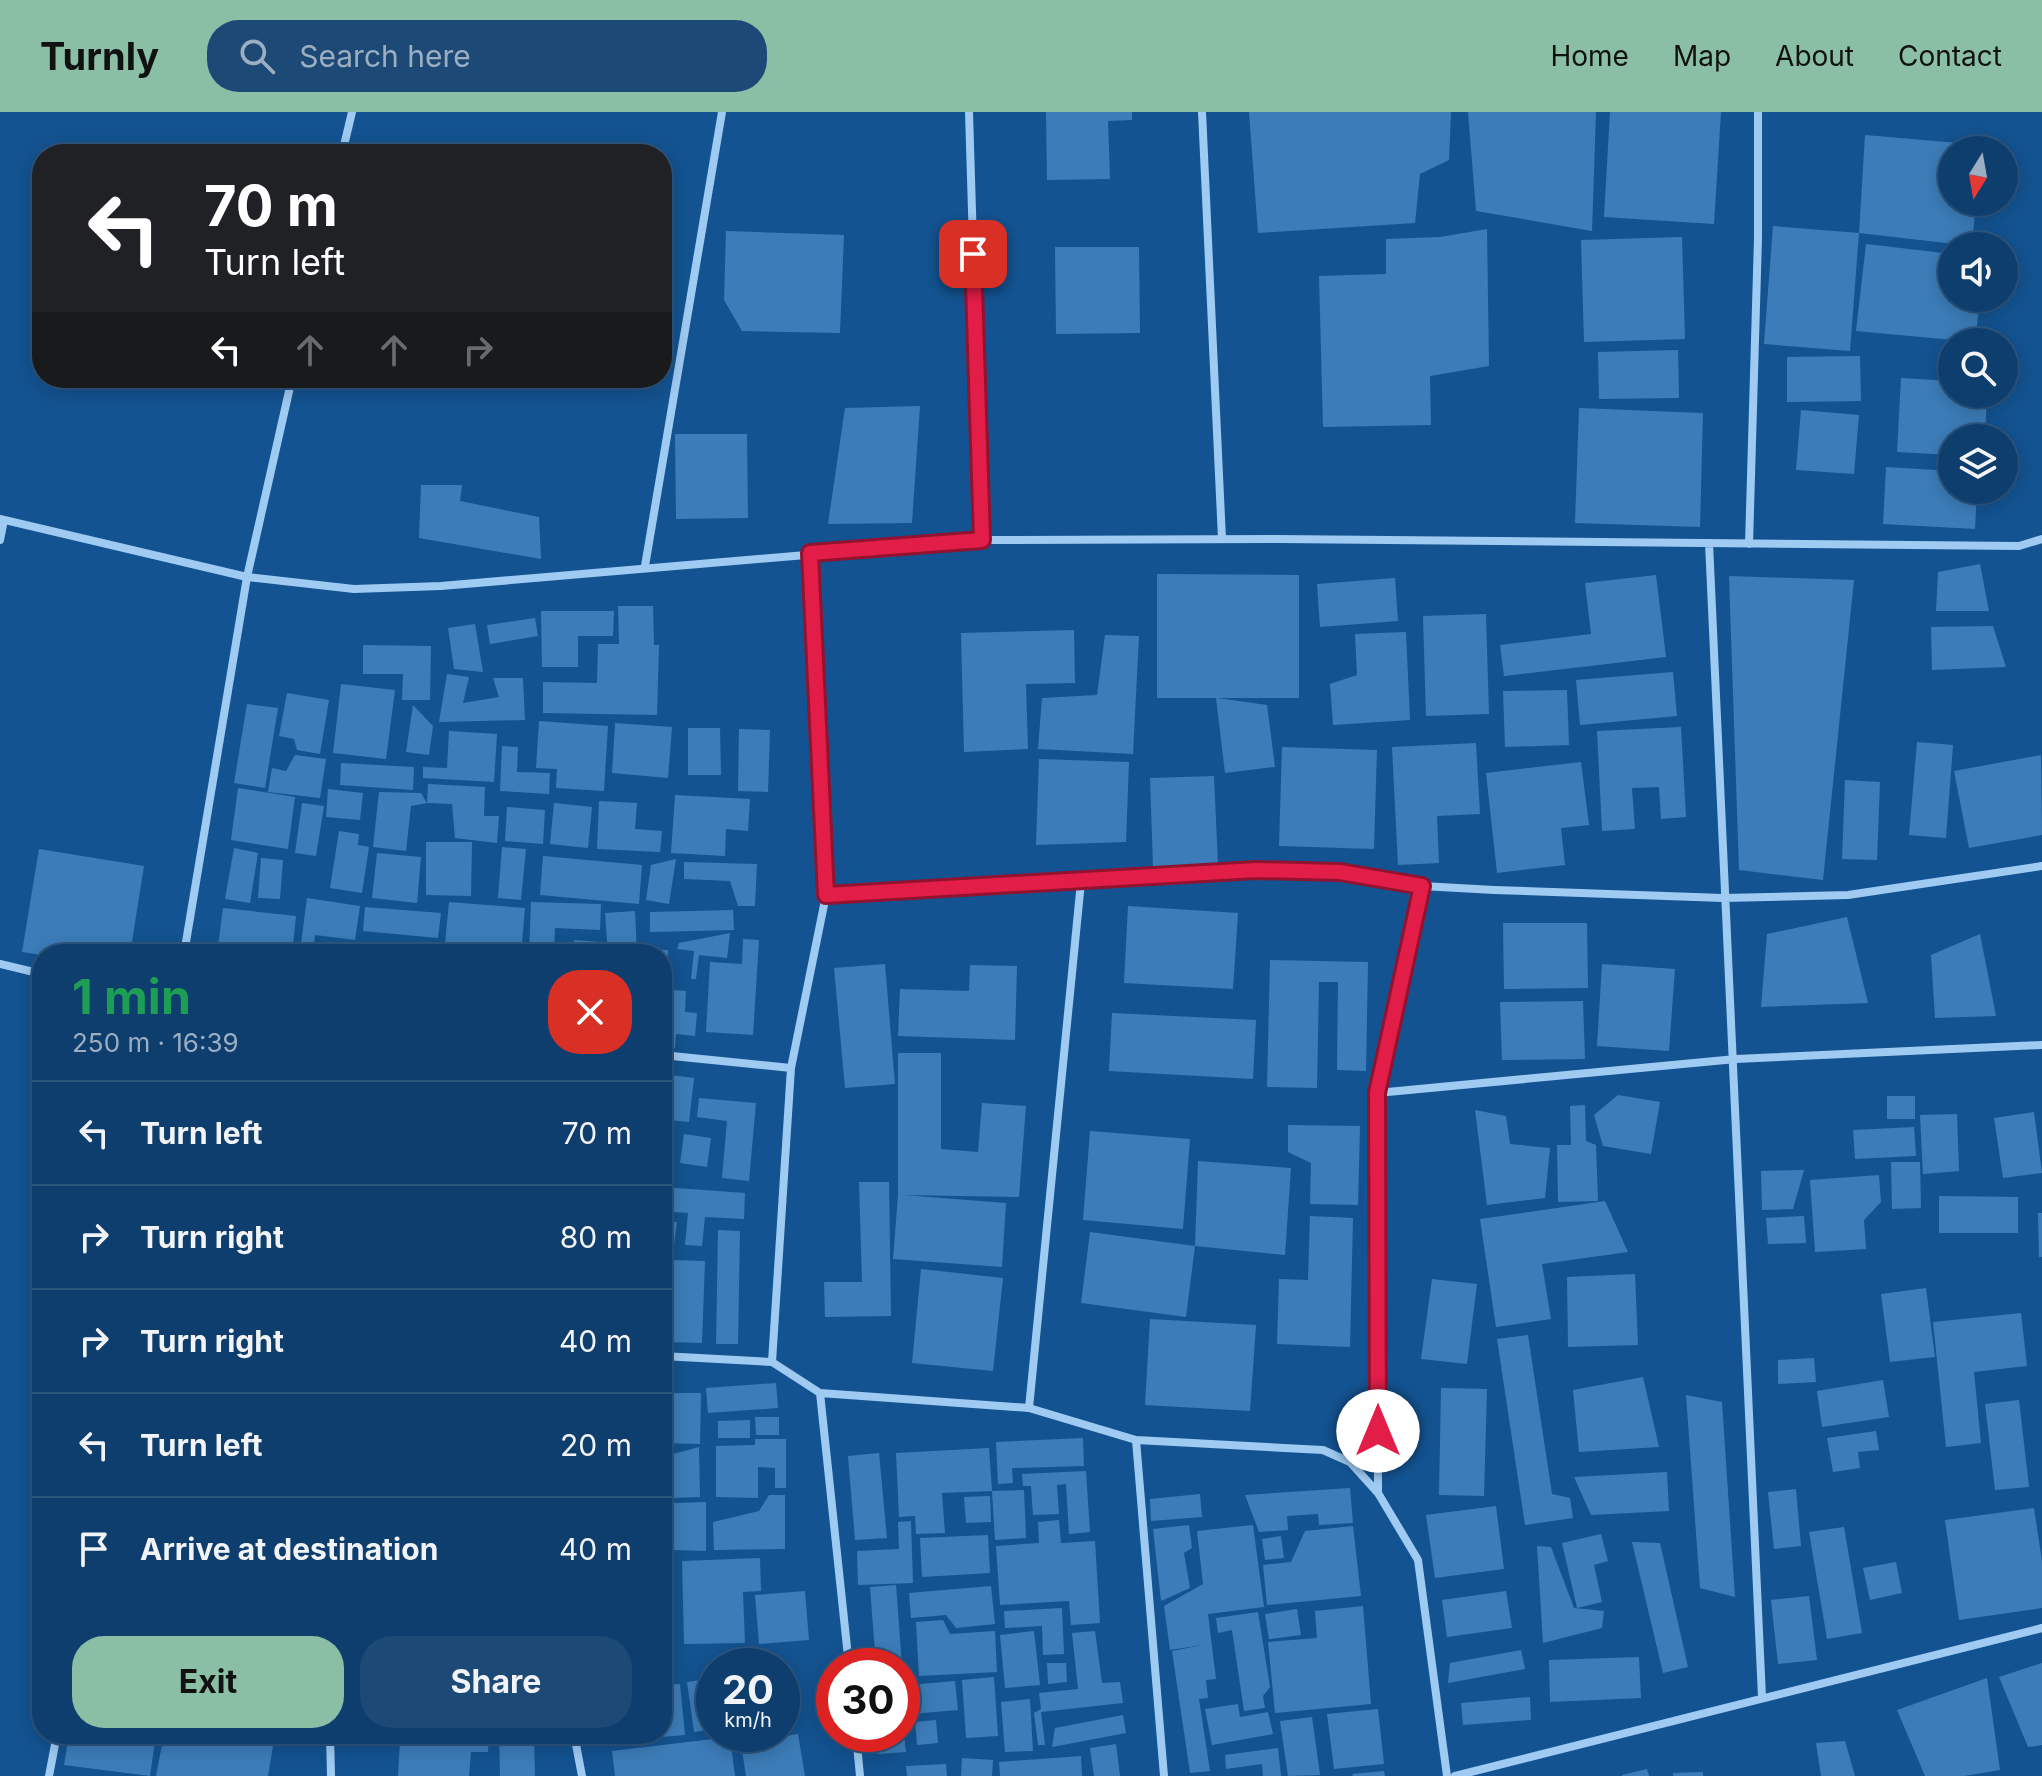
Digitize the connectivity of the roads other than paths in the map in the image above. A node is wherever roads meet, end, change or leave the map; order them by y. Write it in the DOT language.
graph roads {
  1 [pos="352,112"];
  2 [pos="722,112"];
  3 [pos="969,112"];
  4 [pos="1202,112"];
  5 [pos="1758,112"];
  6 [pos="344,144"];
  7 [pos="290,388"];
  8 [pos="2,519"];
  9 [pos="1222,539"];
  10 [pos="2042,539"];
  11 [pos="0,540"];
  12 [pos="982,540"];
  13 [pos="1709,543"];
  14 [pos="1749,544"];
  15 [pos="810,553"];
  16 [pos="645,566"];
  17 [pos="247,577"];
  18 [pos="2042,866"];
  19 [pos="1081,882"];
  20 [pos="1422,886"];
  21 [pos="826,895"];
  22 [pos="1723,898"];
  23 [pos="186,944"];
  24 [pos="0,964"];
  25 [pos="32,972"];
  26 [pos="2042,1045"];
  27 [pos="672,1056"];
  28 [pos="1736,1059"];
  29 [pos="791,1068"];
  30 [pos="1377,1093"];
  31 [pos="672,1357"];
  32 [pos="772,1362"];
  33 [pos="820,1393"];
  34 [pos="1029,1408"];
  35 [pos="1136,1440"];
  36 [pos="1378,1493"];
  37 [pos="2042,1628"];
  38 [pos="847,1648"];
  39 [pos="1762,1697"];
  40 [pos="55,1744"];
  41 [pos="330,1744"];
  42 [pos="576,1744"];
  43 [pos="858,1752"];
  44 [pos="49,1776"];
  45 [pos="331,1776"];
  46 [pos="582,1776"];
  47 [pos="860,1776"];
  48 [pos="1164,1776"];
  49 [pos="1447,1776"];
  50 [pos="1455,1776"];
  1 -- 6 [label="street"];
  2 -- 16 [label="street"];
  3 -- 12 [label="street"];
  4 -- 9 [label="street"];
  5 -- 14 [label="street"];
  7 -- 17 [label="street"];
  8 -- 11 [label="street"];
  8 -- 17 [label="street"];
  9 -- 12 [label="street"];
  9 -- 13 [label="street"];
  10 -- 14 [label="street"];
  12 -- 15 [label="street"];
  13 -- 14 [label="street"];
  13 -- 22 [label="street"];
  15 -- 16 [label="street"];
  15 -- 21 [label="street"];
  16 -- 17 [label="street"];
  17 -- 23 [label="street"];
  18 -- 22 [label="street"];
  19 -- 20 [label="street"];
  19 -- 21 [label="street"];
  19 -- 34 [label="street"];
  20 -- 22 [label="street"];
  20 -- 30 [label="street"];
  21 -- 29 [label="street"];
  22 -- 28 [label="street"];
  24 -- 25 [label="street"];
  26 -- 28 [label="street"];
  27 -- 29 [label="street"];
  28 -- 30 [label="street"];
  28 -- 39 [label="street"];
  29 -- 32 [label="street"];
  30 -- 36 [label="street"];
  31 -- 32 [label="street"];
  32 -- 33 [label="street"];
  33 -- 34 [label="street"];
  33 -- 38 [label="street"];
  34 -- 35 [label="street"];
  35 -- 36 [label="street"];
  35 -- 48 [label="street"];
  36 -- 49 [label="street"];
  37 -- 39 [label="street"];
  39 -- 50 [label="street"];
  40 -- 44 [label="street"];
  41 -- 45 [label="street"];
  42 -- 46 [label="street"];
  43 -- 47 [label="street"];
}
